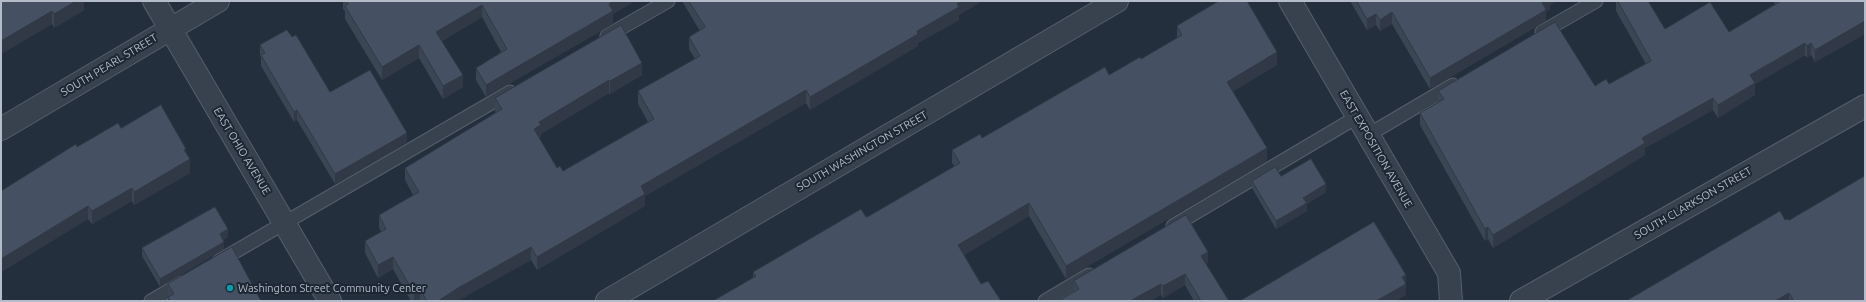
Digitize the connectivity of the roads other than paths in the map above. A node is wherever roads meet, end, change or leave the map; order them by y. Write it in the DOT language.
graph roads {
  1 [pos="154,1"];
  2 [pos="218,1"];
  3 [pos="668,1"];
  4 [pos="1118,1"];
  5 [pos="1290,1"];
  6 [pos="1596,1"];
  7 [pos="170,29"];
  8 [pos="599,40"];
  9 [pos="1529,40"];
  10 [pos="1462,80"];
  11 [pos="524,84"];
  12 [pos="1865,106"];
  13 [pos="1362,126"];
  14 [pos="1,129"];
  15 [pos="284,223"];
  16 [pos="1160,233"];
  17 [pos="211,266"];
  18 [pos="1099,269"];
  19 [pos="191,278"];
  20 [pos="151,301"];
  21 [pos="330,301"];
  22 [pos="607,301"];
  23 [pos="1045,301"];
  24 [pos="1451,301"];
  25 [pos="1521,301"];
  1 -- 7 [label="street, EAST OHIO AVENUE"];
  2 -- 7 [label="street, SOUTH PEARL STREET"];
  3 -- 8 [label="lane"];
  4 -- 22 [label="street, SOUTH WASHINGTON STREET"];
  5 -- 13 [label="street, EAST EXPOSITION AVENUE"];
  6 -- 9 [label="lane"];
  7 -- 14 [label="street, SOUTH PEARL STREET"];
  7 -- 15 [label="street, EAST OHIO AVENUE"];
  10 -- 13 [label="lane"];
  11 -- 15 [label="lane"];
  12 -- 25 [label="street, SOUTH CLARKSON STREET"];
  13 -- 16 [label="lane"];
  13 -- 24 [label="street, EAST EXPOSITION AVENUE"];
  15 -- 17 [label="lane"];
  15 -- 21 [label="street, EAST OHIO AVENUE"];
  18 -- 23 [label="lane"];
  19 -- 20 [label="lane"];
}
